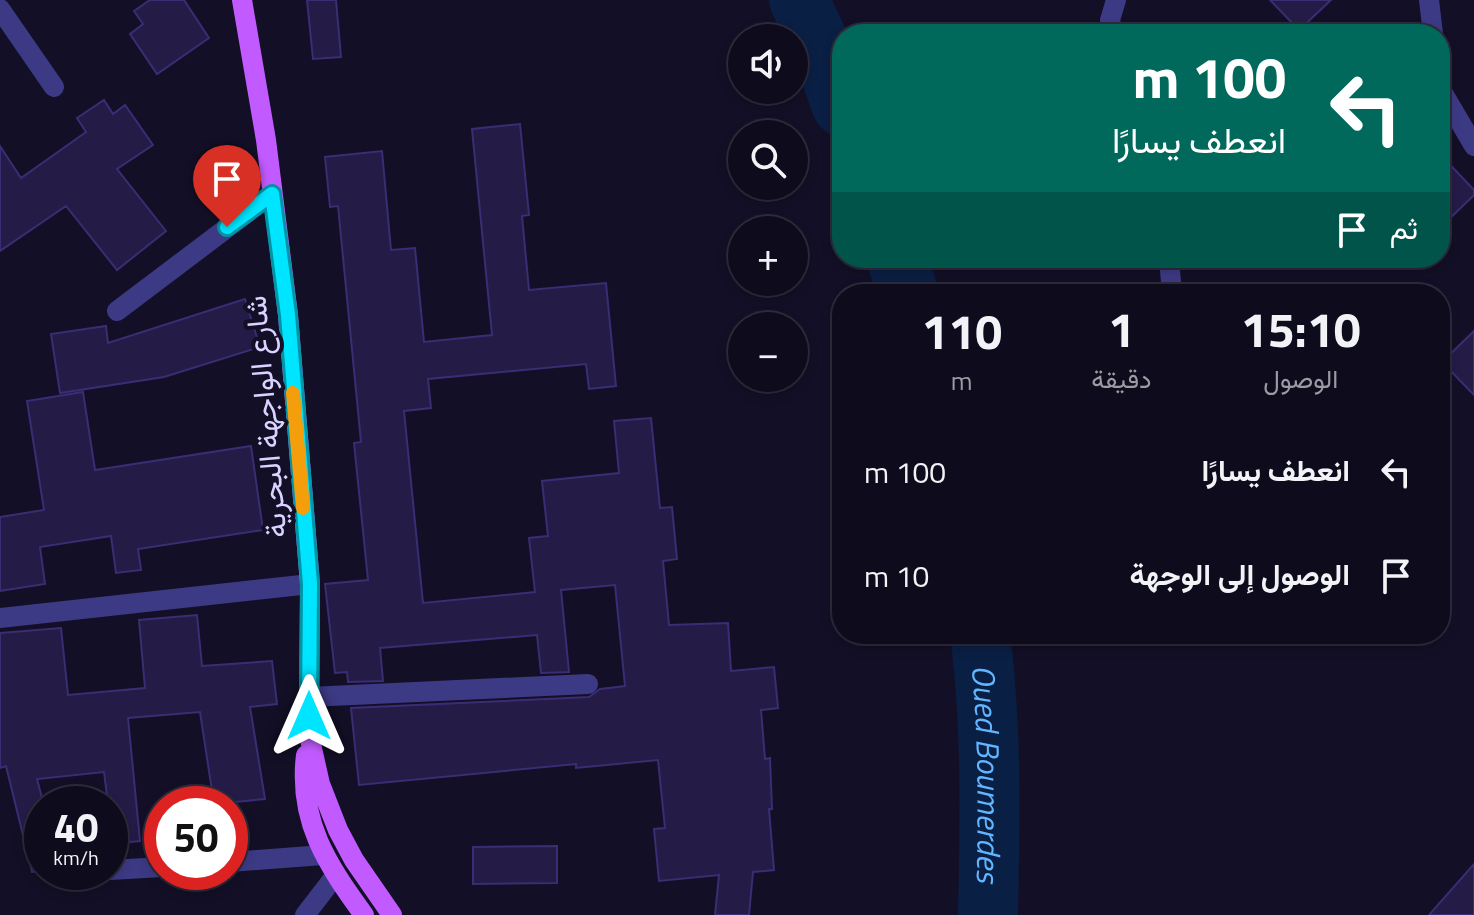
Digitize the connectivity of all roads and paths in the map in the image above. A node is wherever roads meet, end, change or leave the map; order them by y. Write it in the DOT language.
graph roads {
  1 [pos="242,0"];
  2 [pos="1116,0"];
  3 [pos="1429,0"];
  4 [pos="0,9"];
  5 [pos="1111,24"];
  6 [pos="1432,24"];
  7 [pos="54,87"];
  8 [pos="1450,105"];
  9 [pos="1474,146"];
  10 [pos="272,194"];
  11 [pos="117,311"];
  12 [pos="310,584"];
  13 [pos="0,618"];
  14 [pos="588,684"];
  15 [pos="309,697"];
  16 [pos="309,735"];
  17 [pos="323,855"];
  18 [pos="248,861"];
  19 [pos="335,876"];
  20 [pos="305,915"];
  21 [pos="364,915"];
  22 [pos="392,915"];
  1 -- 10 [label="main road, شارع الواجهة البحرية"];
  2 -- 5 [label="street"];
  3 -- 6 [label="street"];
  4 -- 7 [label="street"];
  8 -- 9 [label="street"];
  10 -- 11 [label="street"];
  10 -- 12 [label="main road, شارع الواجهة البحرية"];
  12 -- 13 [label="street"];
  12 -- 15 [label="main road, شارع الواجهة البحرية"];
  14 -- 15 [label="street"];
  15 -- 16 [label="main road, شارع الواجهة البحرية"];
  16 -- 17 [label="main road, شارع الواجهة البحرية"];
  16 -- 22 [label="main road, شارع الواجهة البحرية"];
  17 -- 18 [label="street"];
  17 -- 19 [label="main road, شارع الواجهة البحرية"];
  19 -- 20 [label="street"];
  19 -- 21 [label="main road, شارع الواجهة البحرية"];
}
